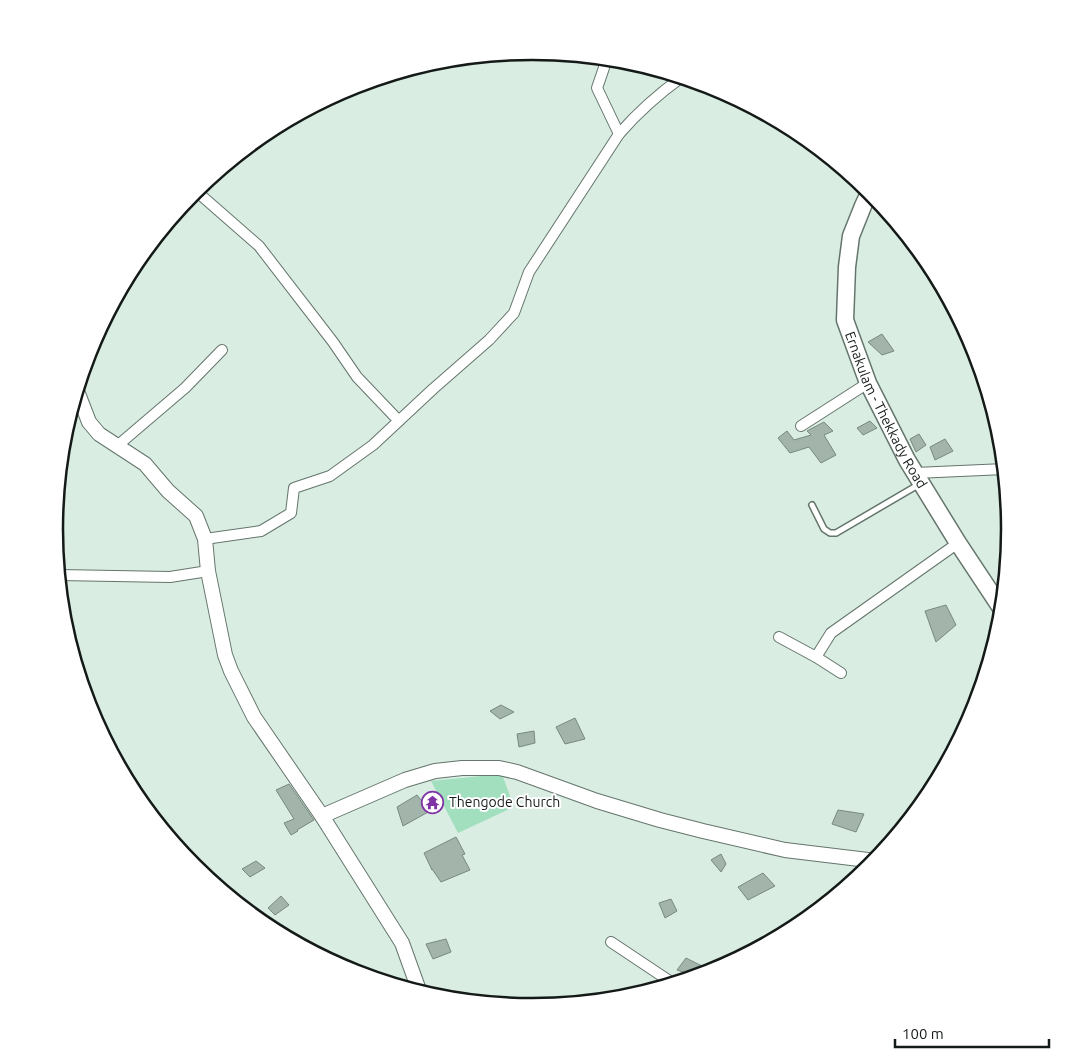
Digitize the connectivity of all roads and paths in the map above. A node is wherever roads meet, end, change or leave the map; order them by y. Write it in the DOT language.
graph roads {
  1 [pos="605,66"];
  2 [pos="676,83"];
  3 [pos="619,134"];
  4 [pos="203,196"];
  5 [pos="866,200"];
  6 [pos="222,350"];
  7 [pos="868,383"];
  8 [pos="81,401"];
  9 [pos="399,421"];
  10 [pos="801,426"];
  11 [pos="117,446"];
  12 [pos="998,471"];
  13 [pos="918,478"];
  14 [pos="812,505"];
  15 [pos="204,539"];
  16 [pos="958,543"];
  17 [pos="208,571"];
  18 [pos="65,575"];
  19 [pos="997,595"];
  20 [pos="779,637"];
  21 [pos="816,657"];
  22 [pos="841,673"];
  23 [pos="322,816"];
  24 [pos="865,860"];
  25 [pos="611,942"];
  26 [pos="667,979"];
  27 [pos="417,984"];
  1 -- 3 [label="street"];
  2 -- 3 [label="street"];
  3 -- 9 [label="street"];
  4 -- 9 [label="street"];
  5 -- 7 [label="main road, Ernakulam - Thekkady Road"];
  6 -- 11 [label="street"];
  7 -- 10 [label="street"];
  7 -- 13 [label="main road, Ernakulam - Thekkady Road"];
  8 -- 11 [label="street"];
  9 -- 15 [label="street"];
  11 -- 15 [label="street"];
  12 -- 13 [label="street"];
  13 -- 14 [label="lane"];
  13 -- 16 [label="main road, Ernakulam - Thekkady Road"];
  15 -- 17 [label="street"];
  16 -- 19 [label="main road, Ernakulam - Thekkady Road"];
  16 -- 21 [label="street"];
  17 -- 18 [label="street"];
  17 -- 23 [label="street"];
  20 -- 21 [label="street"];
  21 -- 22 [label="street"];
  23 -- 24 [label="street"];
  23 -- 27 [label="street"];
  25 -- 26 [label="street"];
}
